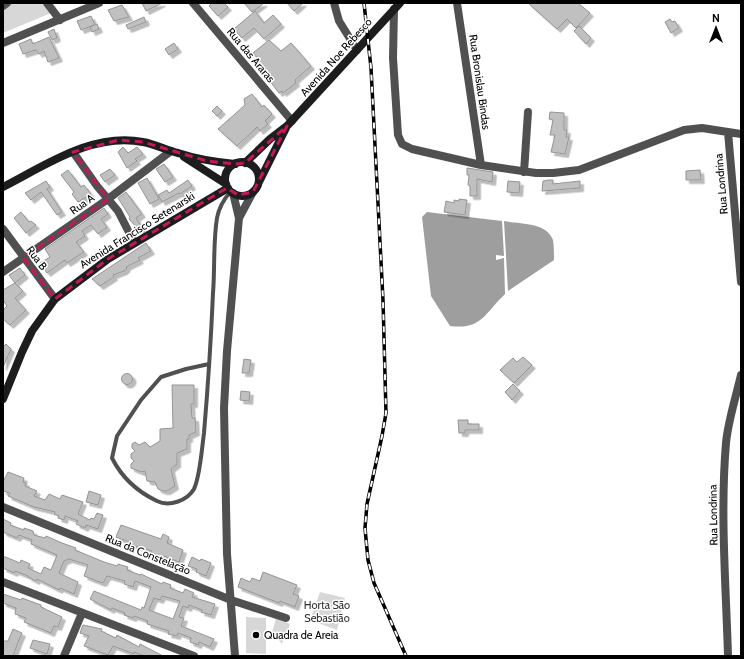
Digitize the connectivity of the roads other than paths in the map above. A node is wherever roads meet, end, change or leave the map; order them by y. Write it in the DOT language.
graph roads {
  1 [pos="7,3"];
  2 [pos="47,3"];
  3 [pos="100,3"];
  4 [pos="193,3"];
  5 [pos="334,3"];
  6 [pos="456,3"];
  7 [pos="3,6"];
  8 [pos="397,6"];
  9 [pos="60,20"];
  10 [pos="3,43"];
  11 [pos="357,50"];
  12 [pos="528,112"];
  13 [pos="290,124"];
  14 [pos="728,132"];
  15 [pos="741,134"];
  16 [pos="73,152"];
  17 [pos="175,152"];
  18 [pos="245,163"];
  19 [pos="234,164"];
  20 [pos="481,165"];
  21 [pos="524,172"];
  22 [pos="259,183"];
  23 [pos="3,187"];
  24 [pos="229,189"];
  25 [pos="253,192"];
  26 [pos="108,199"];
  27 [pos="240,218"];
  28 [pos="3,229"];
  29 [pos="134,242"];
  30 [pos="23,258"];
  31 [pos="3,272"];
  32 [pos="741,282"];
  33 [pos="55,299"];
  34 [pos="209,364"];
  35 [pos="741,375"];
  36 [pos="4,396"];
  37 [pos="3,507"];
  38 [pos="3,582"];
  39 [pos="231,600"];
  40 [pos="82,613"];
  41 [pos="286,618"];
  42 [pos="64,656"];
  43 [pos="194,656"];
  44 [pos="235,656"];
  45 [pos="728,656"];
  1 -- 7 [label="street"];
  2 -- 9 [label="street"];
  3 -- 9 [label="street"];
  4 -- 13 [label="street, Rua das Araras"];
  5 -- 11 [label="street"];
  6 -- 20 [label="street, Rua Bronislau Bindas"];
  8 -- 11 [label="main road, Avenida Noe Rebesco"];
  8 -- 20 [label="street"];
  9 -- 10 [label="street"];
  11 -- 13 [label="main road, Avenida Noe Rebesco"];
  12 -- 21 [label="street"];
  13 -- 18 [label="main road, Avenida Noe Rebesco"];
  13 -- 22 [label="main road, Avenida Noe Rebesco"];
  14 -- 15 [label="street"];
  14 -- 21 [label="street"];
  14 -- 32 [label="street, Rua Londrina"];
  16 -- 17 [label="main road"];
  16 -- 23 [label="main road"];
  16 -- 26 [label="street"];
  17 -- 19 [label="main road"];
  17 -- 24 [label="main road"];
  17 -- 26 [label="street, Rua A"];
  18 -- 19 [label="main road"];
  18 -- 22 [label="main road"];
  19 -- 24 [label="main road"];
  20 -- 21 [label="street"];
  22 -- 25 [label="main road"];
  24 -- 25 [label="main road"];
  24 -- 27 [label="street"];
  24 -- 29 [label="main road, Avenida Francisco Setenarski"];
  24 -- 34 [label="lane"];
  25 -- 27 [label="street"];
  26 -- 29 [label="street"];
  26 -- 30 [label="street, Rua A"];
  27 -- 39 [label="street"];
  28 -- 30 [label="street, Rua B"];
  29 -- 33 [label="main road, Avenida Francisco Setenarski"];
  30 -- 31 [label="street, Rua A"];
  30 -- 33 [label="street, Rua B"];
  33 -- 36 [label="main road, Avenida Francisco Setenarski"];
  34 -- 34 [label="lane"];
  35 -- 45 [label="street, Rua Londrina"];
  37 -- 39 [label="street, Rua da Constelação"];
  38 -- 40 [label="street"];
  39 -- 41 [label="street, Rua da Constelação"];
  39 -- 44 [label="street"];
  40 -- 42 [label="street"];
  40 -- 43 [label="street"];
}
